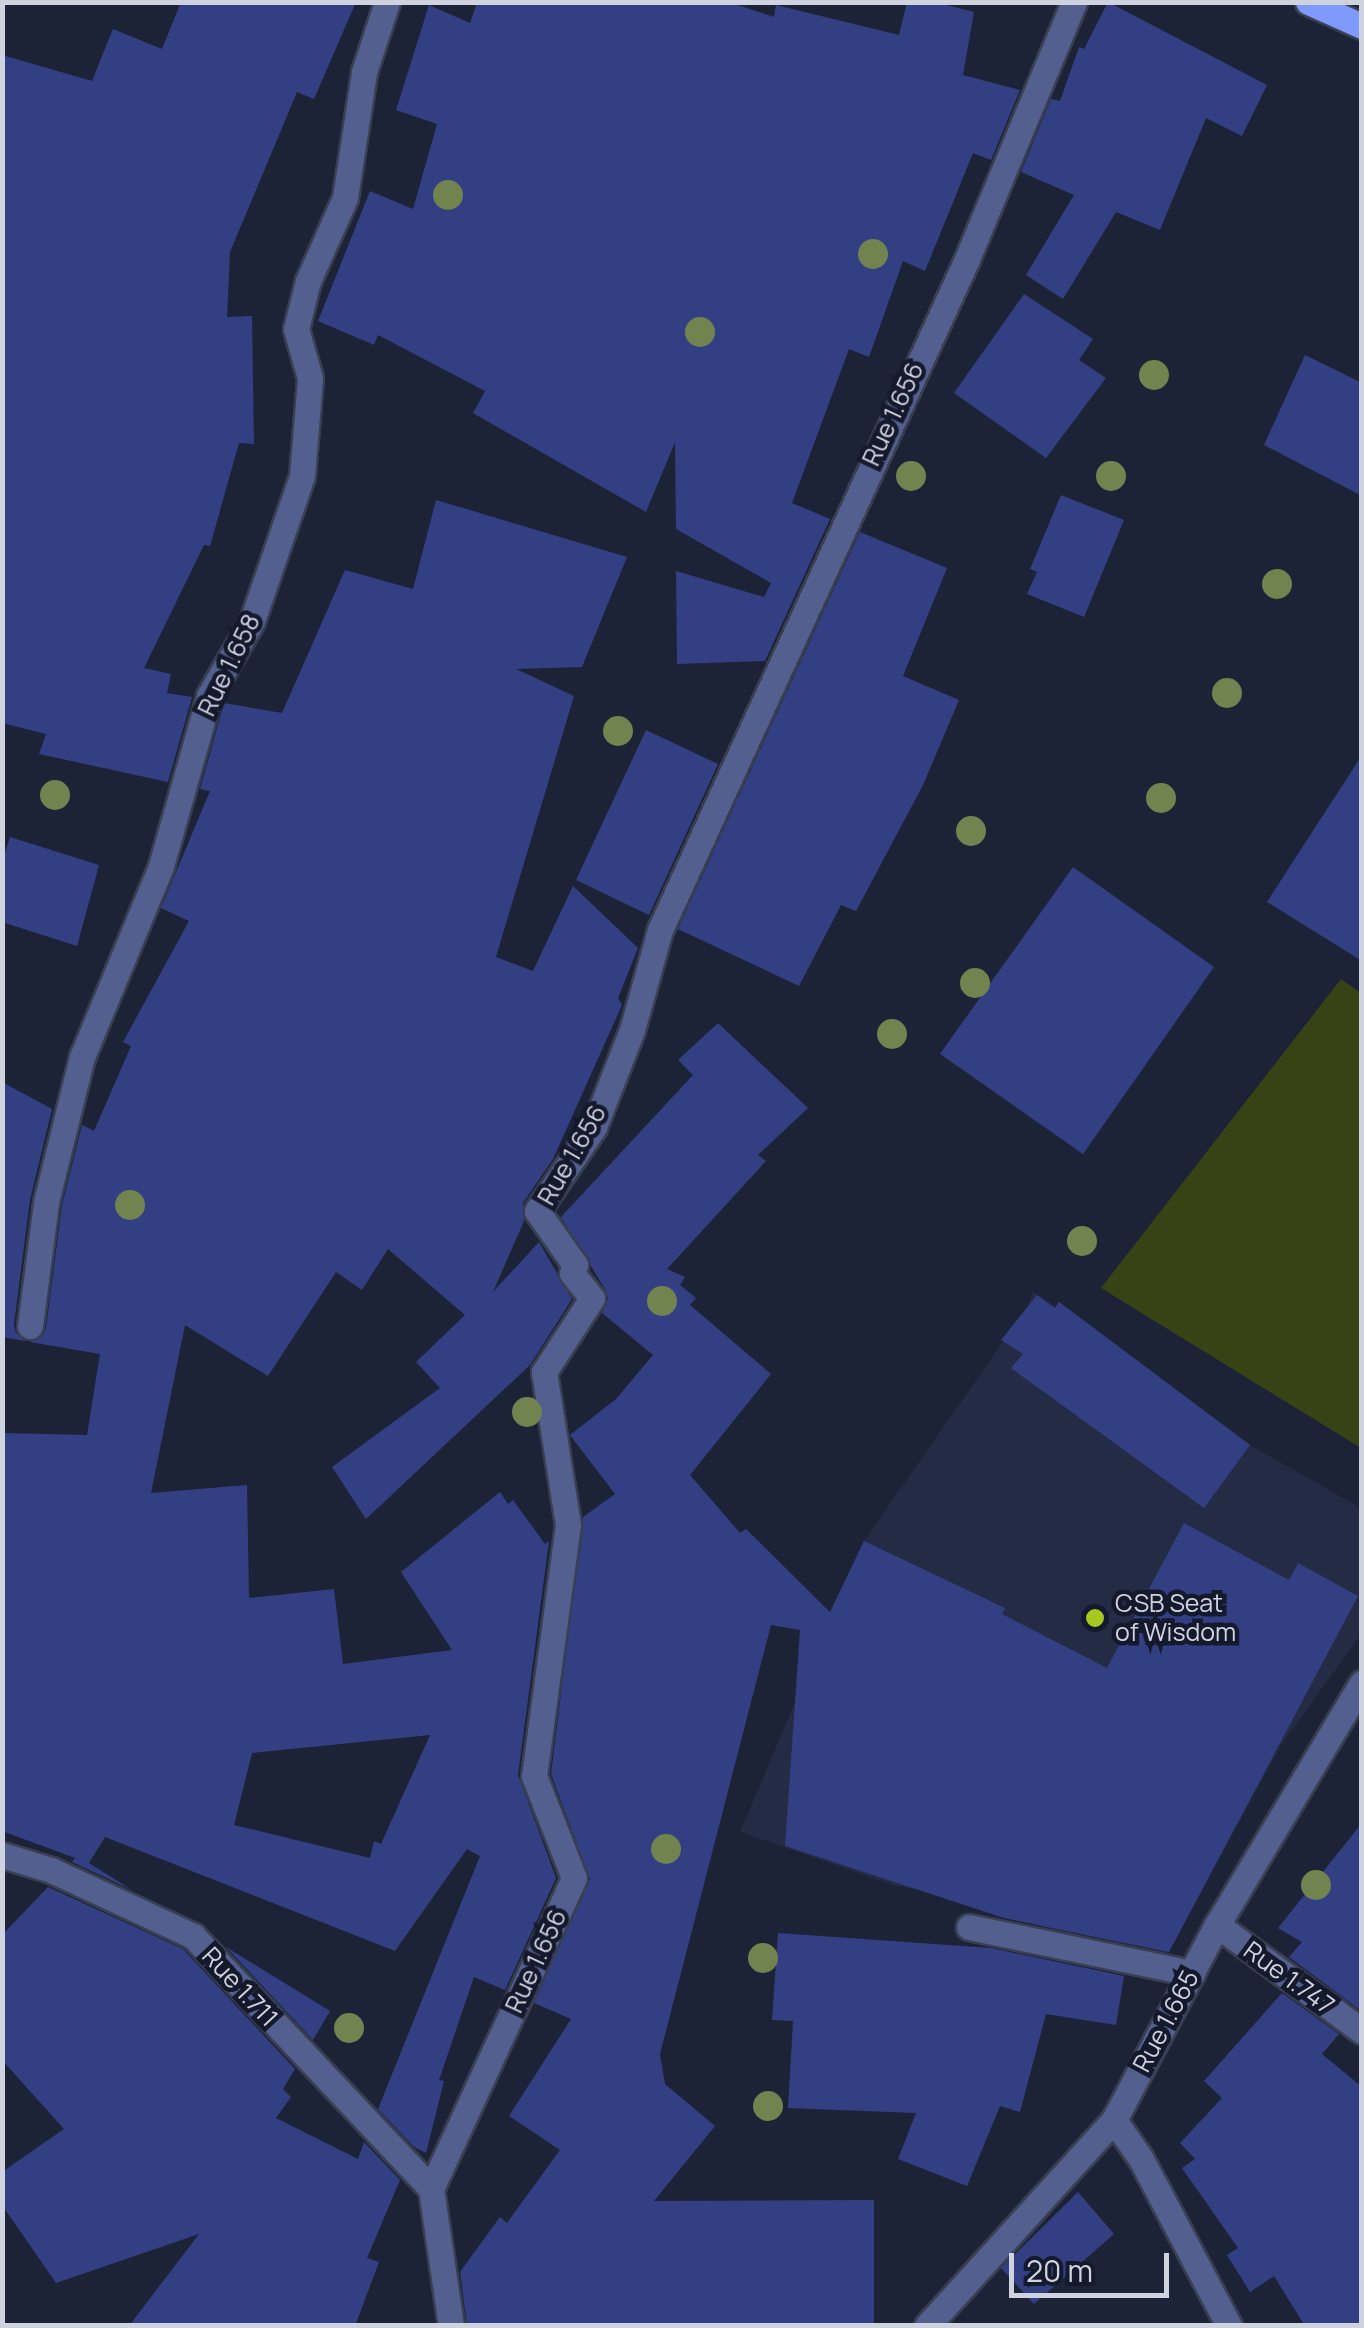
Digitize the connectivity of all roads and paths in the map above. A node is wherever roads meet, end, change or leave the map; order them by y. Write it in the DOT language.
graph roads {
  1 [pos="387,2"];
  2 [pos="1074,2"];
  3 [pos="1308,2"];
  4 [pos="1362,26"];
  5 [pos="30,1326"];
  6 [pos="1362,1684"];
  7 [pos="2,1855"];
  8 [pos="1217,1925"];
  9 [pos="969,1927"];
  10 [pos="1192,1973"];
  11 [pos="1362,2031"];
  12 [pos="1114,2120"];
  13 [pos="430,2189"];
  14 [pos="451,2326"];
  15 [pos="928,2326"];
  16 [pos="1230,2326"];
  1 -- 5 [label="street, Rue 1.658"];
  2 -- 13 [label="street, Rue 1.656"];
  3 -- 4 [label="main road"];
  6 -- 8 [label="street, Rue 1.665"];
  7 -- 13 [label="street, Rue 1.711"];
  8 -- 10 [label="street, Rue 1.665"];
  8 -- 11 [label="street, Rue 1.747"];
  9 -- 10 [label="street"];
  10 -- 12 [label="street, Rue 1.665"];
  12 -- 15 [label="street, Rue 1.665"];
  12 -- 16 [label="street"];
  13 -- 14 [label="street"];
}
